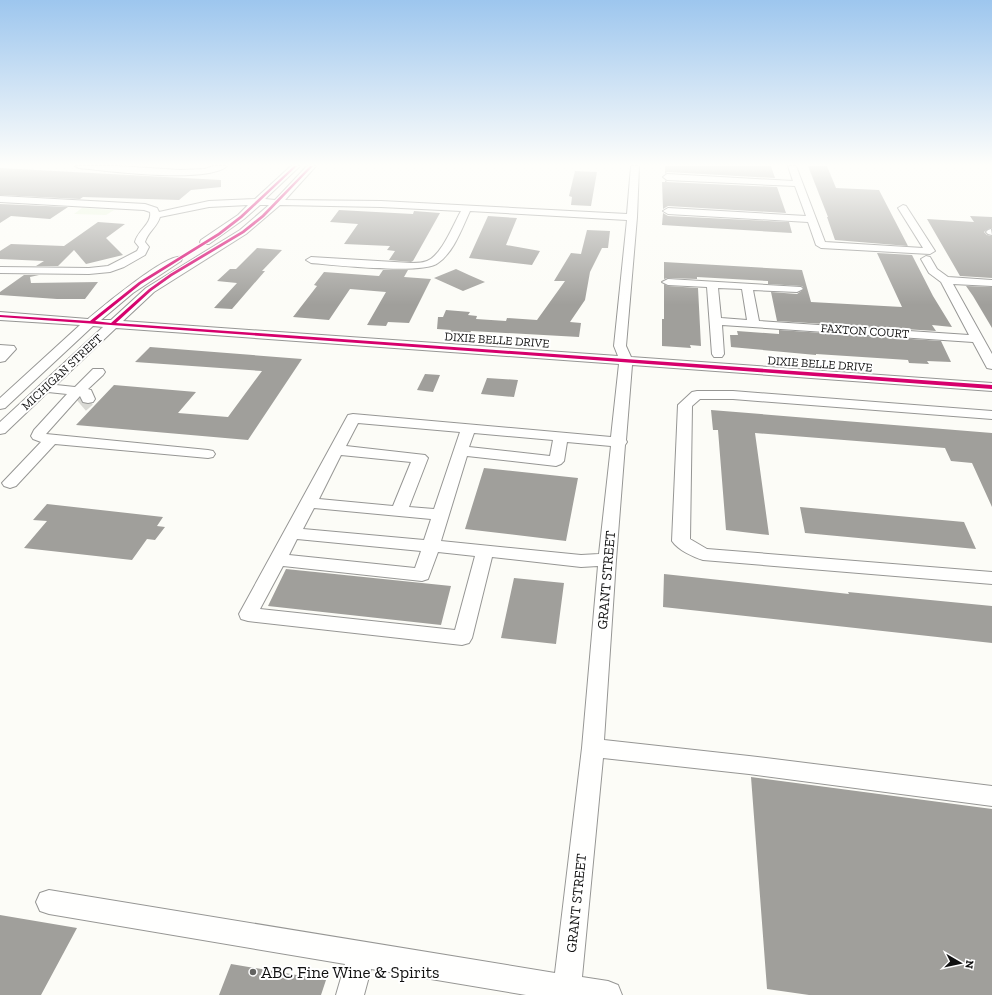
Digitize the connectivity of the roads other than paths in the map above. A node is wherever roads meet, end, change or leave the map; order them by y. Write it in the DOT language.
graph roads {
  1 [pos="168,212"];
  2 [pos="246,212"];
  3 [pos="265,212"];
  4 [pos="465,212"];
  5 [pos="548,212"];
  6 [pos="632,212"];
  7 [pos="694,212"];
  8 [pos="809,212"];
  9 [pos="905,212"];
  10 [pos="156,215"];
  11 [pos="632,217"];
  12 [pos="812,219"];
  13 [pos="928,255"];
  14 [pos="311,260"];
  15 [pos="0,270"];
  16 [pos="945,280"];
  17 [pos="668,282"];
  18 [pos="992,283"];
  19 [pos="712,284"];
  20 [pos="747,286"];
  21 [pos="797,289"];
  22 [pos="0,316"];
  23 [pos="714,321"];
  24 [pos="92,322"];
  25 [pos="113,323"];
  26 [pos="754,324"];
  27 [pos="977,339"];
  28 [pos="0,349"];
  29 [pos="718,354"];
  30 [pos="0,358"];
  31 [pos="626,361"];
  32 [pos="992,365"];
  33 [pos="98,372"];
  34 [pos="992,387"];
  35 [pos="45,388"];
  36 [pos="82,398"];
  37 [pos="0,406"];
  38 [pos="992,415"];
  39 [pos="468,428"];
  40 [pos="0,430"];
  41 [pos="561,436"];
  42 [pos="52,439"];
  43 [pos="620,442"];
  44 [pos="336,450"];
  45 [pos="461,451"];
  46 [pos="208,454"];
  47 [pos="10,483"];
  48 [pos="309,503"];
  49 [pos="399,511"];
  50 [pos="441,515"];
  51 [pos="292,533"];
  52 [pos="431,546"];
  53 [pos="484,551"];
  54 [pos="277,560"];
  55 [pos="607,560"];
  56 [pos="992,578"];
  57 [pos="593,748"];
  58 [pos="992,796"];
  59 [pos="49,902"];
  60 [pos="361,954"];
  61 [pos="567,991"];
  62 [pos="350,995"];
  63 [pos="608,995"];
  1 -- 10 [label="street"];
  2 -- 24 [label="street, MICHIGAN STREET"];
  3 -- 25 [label="street, MICHIGAN STREET"];
  4 -- 14 [label="street"];
  5 -- 11 [label="street"];
  6 -- 11 [label="street, GRANT STREET"];
  7 -- 12 [label="street"];
  8 -- 12 [label="street"];
  9 -- 13 [label="street"];
  10 -- 15 [label="street"];
  11 -- 31 [label="street, GRANT STREET"];
  12 -- 13 [label="street"];
  13 -- 16 [label="street"];
  16 -- 18 [label="street"];
  16 -- 27 [label="street"];
  17 -- 19 [label="street"];
  19 -- 20 [label="street"];
  19 -- 23 [label="street"];
  20 -- 21 [label="street"];
  20 -- 26 [label="street"];
  22 -- 24 [label="street, DIXIE BELLE DRIVE"];
  23 -- 26 [label="street, FAXTON COURT"];
  23 -- 29 [label="street"];
  24 -- 25 [label="street, DIXIE BELLE DRIVE"];
  24 -- 37 [label="street, MICHIGAN STREET"];
  25 -- 31 [label="street, DIXIE BELLE DRIVE"];
  25 -- 35 [label="street, MICHIGAN STREET"];
  26 -- 27 [label="street, FAXTON COURT"];
  27 -- 32 [label="street"];
  28 -- 30 [label="street"];
  31 -- 34 [label="street, DIXIE BELLE DRIVE"];
  31 -- 43 [label="street, GRANT STREET"];
  33 -- 36 [label="street"];
  35 -- 36 [label="street"];
  35 -- 40 [label="street, MICHIGAN STREET"];
  36 -- 42 [label="street"];
  38 -- 56 [label="street"];
  39 -- 41 [label="street"];
  39 -- 44 [label="street"];
  39 -- 45 [label="street"];
  41 -- 43 [label="street"];
  41 -- 45 [label="street"];
  42 -- 46 [label="street"];
  42 -- 47 [label="street"];
  43 -- 55 [label="street, GRANT STREET"];
  44 -- 48 [label="street"];
  44 -- 49 [label="street"];
  45 -- 50 [label="street"];
  48 -- 49 [label="street"];
  48 -- 51 [label="street"];
  49 -- 50 [label="street"];
  50 -- 52 [label="street"];
  51 -- 52 [label="street"];
  51 -- 54 [label="street"];
  52 -- 53 [label="street"];
  52 -- 54 [label="street"];
  53 -- 54 [label="street"];
  53 -- 55 [label="street"];
  55 -- 57 [label="street, GRANT STREET"];
  57 -- 58 [label="street"];
  57 -- 61 [label="street, GRANT STREET"];
  59 -- 60 [label="street"];
  60 -- 61 [label="street"];
  60 -- 62 [label="street"];
  61 -- 63 [label="street"];
}
